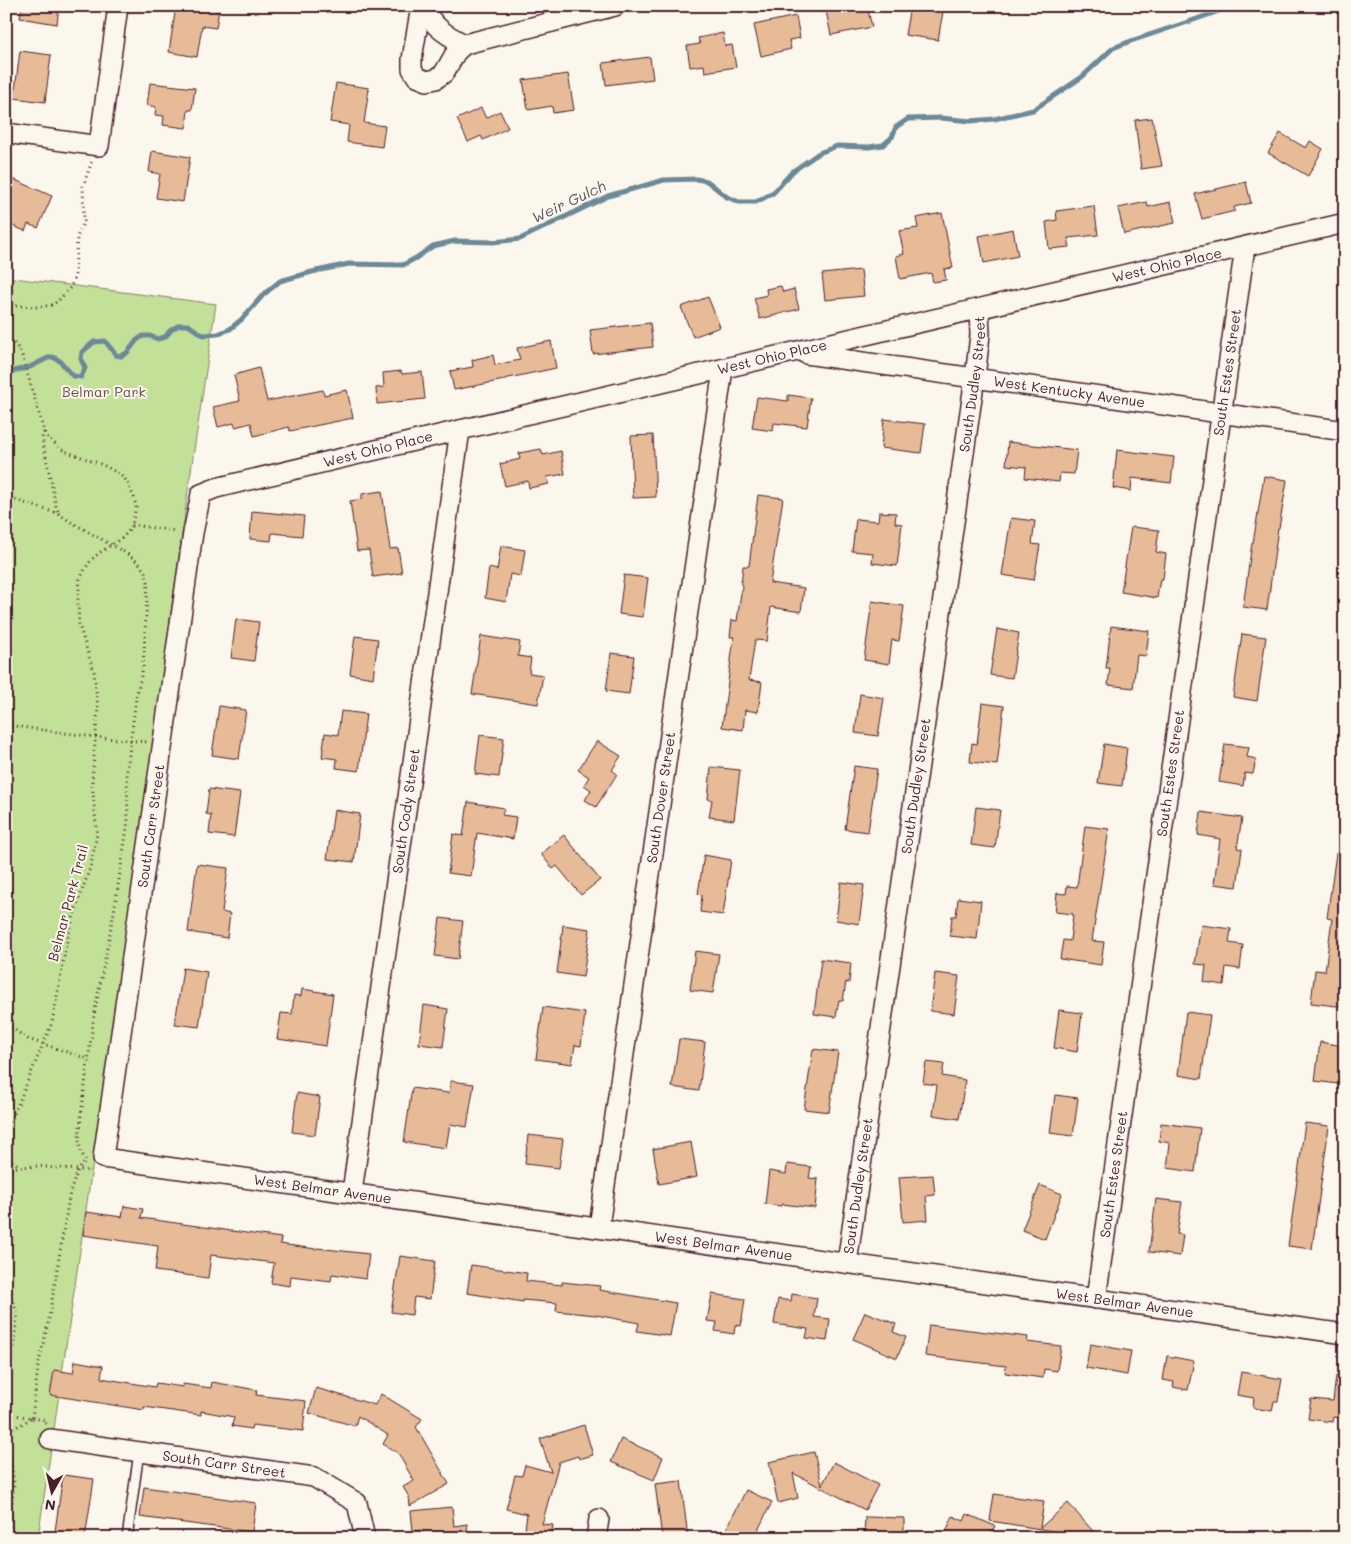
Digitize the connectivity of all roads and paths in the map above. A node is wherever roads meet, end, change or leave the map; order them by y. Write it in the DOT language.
graph roads {
  1 [pos="118,6"];
  2 [pos="421,6"];
  3 [pos="425,6"];
  4 [pos="615,6"];
  5 [pos="465,44"];
  6 [pos="6,133"];
  7 [pos="99,146"];
  8 [pos="1345,223"];
  9 [pos="1245,247"];
  10 [pos="6,305"];
  11 [pos="979,309"];
  12 [pos="6,337"];
  13 [pos="795,352"];
  14 [pos="723,369"];
  15 [pos="975,377"];
  16 [pos="1222,413"];
  17 [pos="460,430"];
  18 [pos="44,431"];
  19 [pos="1345,431"];
  20 [pos="201,494"];
  21 [pos="6,497"];
  22 [pos="59,514"];
  23 [pos="132,525"];
  24 [pos="193,533"];
  25 [pos="113,545"];
  26 [pos="6,724"];
  27 [pos="95,737"];
  28 [pos="131,740"];
  29 [pos="6,1028"];
  30 [pos="44,1044"];
  31 [pos="88,1059"];
  32 [pos="6,1133"];
  33 [pos="6,1153"];
  34 [pos="103,1158"];
  35 [pos="21,1167"];
  36 [pos="6,1168"];
  37 [pos="78,1170"];
  38 [pos="352,1192"];
  39 [pos="599,1228"];
  40 [pos="847,1263"];
  41 [pos="6,1284"];
  42 [pos="1096,1299"];
  43 [pos="1344,1331"];
  44 [pos="8,1414"];
  45 [pos="32,1418"];
  46 [pos="7,1431"];
  47 [pos="50,1439"];
  48 [pos="140,1452"];
  49 [pos="599,1519"];
  50 [pos="8,1538"];
  51 [pos="127,1538"];
  52 [pos="365,1538"];
  53 [pos="596,1538"];
  1 -- 7 [label="street"];
  2 -- 5 [label="street"];
  3 -- 5 [label="street"];
  4 -- 5 [label="street"];
  6 -- 7 [label="street"];
  7 -- 10 [label="path"];
  8 -- 9 [label="street, West Ohio Place"];
  9 -- 11 [label="street, West Ohio Place"];
  9 -- 16 [label="street, South Estes Street"];
  11 -- 13 [label="street, West Ohio Place"];
  11 -- 15 [label="street, South Dudley Street"];
  12 -- 18 [label="path"];
  13 -- 14 [label="street, West Ohio Place"];
  13 -- 15 [label="street, West Kentucky Avenue"];
  14 -- 17 [label="street, West Ohio Place"];
  14 -- 39 [label="street, South Dover Street"];
  15 -- 16 [label="street, West Kentucky Avenue"];
  15 -- 40 [label="street, South Dudley Street"];
  16 -- 19 [label="street, West Kentucky Avenue"];
  16 -- 42 [label="street, South Estes Street"];
  17 -- 20 [label="street, West Ohio Place"];
  17 -- 38 [label="street, South Cody Street"];
  18 -- 22 [label="path"];
  18 -- 23 [label="path"];
  20 -- 24 [label="street, South Carr Street"];
  21 -- 22 [label="path"];
  22 -- 25 [label="path"];
  23 -- 24 [label="path"];
  23 -- 25 [label="path, Belmar Park Trail"];
  24 -- 34 [label="street, South Carr Street"];
  25 -- 27 [label="path, Belmar Park Trail"];
  25 -- 28 [label="path"];
  26 -- 27 [label="path"];
  27 -- 28 [label="path"];
  27 -- 30 [label="path, Belmar Park Trail"];
  28 -- 31 [label="path"];
  29 -- 30 [label="path"];
  30 -- 31 [label="path"];
  30 -- 32 [label="path, Belmar Park Trail"];
  31 -- 37 [label="path"];
  33 -- 35 [label="path"];
  34 -- 38 [label="street, West Belmar Avenue"];
  35 -- 36 [label="path"];
  35 -- 37 [label="path"];
  37 -- 45 [label="path"];
  38 -- 39 [label="street, West Belmar Avenue"];
  39 -- 40 [label="street, West Belmar Avenue"];
  40 -- 42 [label="street, West Belmar Avenue"];
  41 -- 44 [label="path"];
  42 -- 43 [label="street, West Belmar Avenue"];
  44 -- 45 [label="path"];
  44 -- 46 [label="path"];
  45 -- 46 [label="path"];
  46 -- 50 [label="path"];
  47 -- 48 [label="street, South Carr Street"];
  48 -- 51 [label="lane"];
  48 -- 52 [label="street, South Carr Street"];
  49 -- 53 [label="street"];
}
